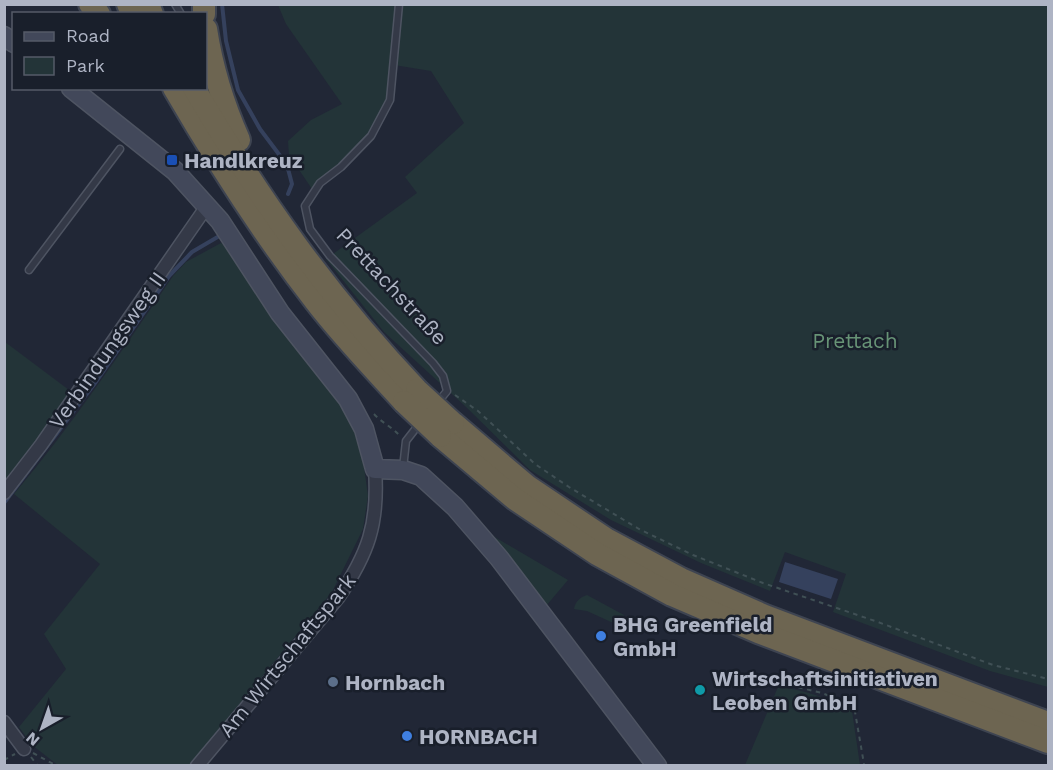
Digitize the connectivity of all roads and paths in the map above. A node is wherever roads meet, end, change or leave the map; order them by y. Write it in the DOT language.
graph roads {
  1 [pos="399,4"];
  2 [pos="208,56"];
  3 [pos="73,90"];
  4 [pos="162,90"];
  5 [pos="175,90"];
  6 [pos="195,90"];
  7 [pos="200,132"];
  8 [pos="120,149"];
  9 [pos="246,174"];
  10 [pos="207,206"];
  11 [pos="29,270"];
  12 [pos="447,392"];
  13 [pos="410,396"];
  14 [pos="446,430"];
  15 [pos="375,470"];
  16 [pos="403,470"];
  17 [pos="4,493"];
  18 [pos="1048,679"];
  19 [pos="772,681"];
  20 [pos="4,722"];
  21 [pos="1048,723"];
  22 [pos="1048,742"];
  23 [pos="25,751"];
  24 [pos="864,764"];
  25 [pos="57,765"];
  26 [pos="197,765"];
  27 [pos="657,765"];
  1 -- 12 [label="lane, Prettachstraße"];
  2 -- 9 [label="highway"];
  3 -- 10 [label="street"];
  4 -- 7 [label="highway"];
  5 -- 7 [label="highway"];
  6 -- 9 [label="highway"];
  7 -- 13 [label="highway"];
  8 -- 11 [label="lane"];
  9 -- 13 [label="highway"];
  10 -- 15 [label="street"];
  10 -- 17 [label="street, Verbindungsweg II"];
  12 -- 16 [label="lane"];
  12 -- 18 [label="path"];
  13 -- 14 [label="highway, bridge"];
  14 -- 21 [label="highway"];
  14 -- 22 [label="highway"];
  15 -- 16 [label="street"];
  15 -- 26 [label="street, Am Wirtschaftspark"];
  16 -- 27 [label="street"];
  19 -- 24 [label="path"];
  20 -- 23 [label="street"];
  23 -- 25 [label="path"];
}
